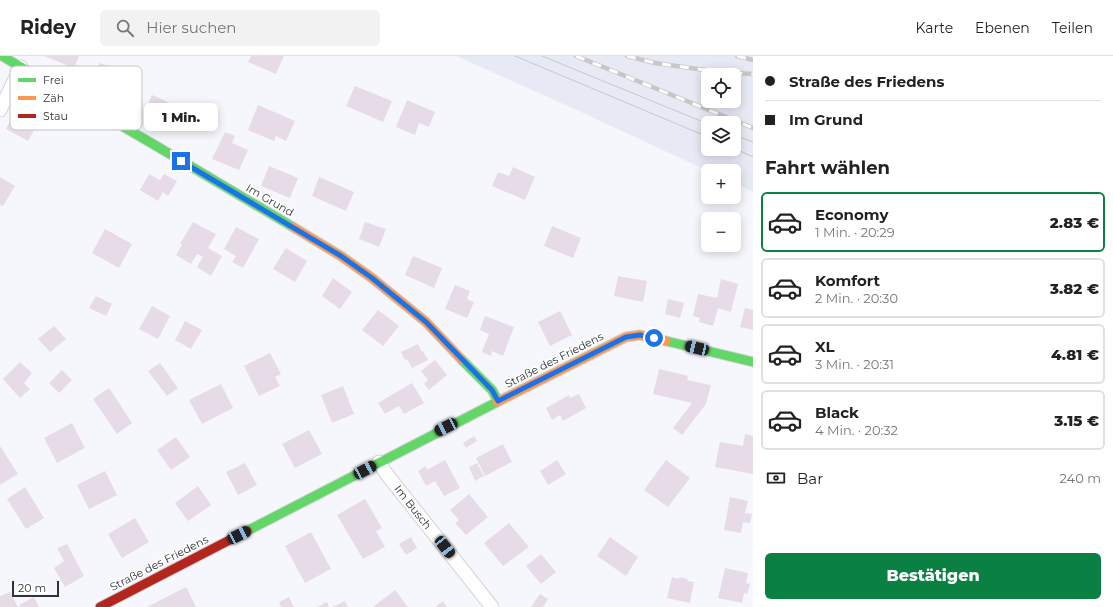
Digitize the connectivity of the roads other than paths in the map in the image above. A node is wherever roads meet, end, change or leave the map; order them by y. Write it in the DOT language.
graph roads {
  1 [pos="2,56"];
  2 [pos="19,66"];
  3 [pos="10,90"];
  4 [pos="0,110"];
  5 [pos="128,130"];
  6 [pos="753,362"];
  7 [pos="498,401"];
  8 [pos="379,462"];
  9 [pos="118,603"];
  10 [pos="100,607"];
  11 [pos="492,607"];
  1 -- 2 [label="street, Im Grund"];
  3 -- 4 [label="street"];
  5 -- 7 [label="street, Im Grund"];
  6 -- 7 [label="street, Straße des Friedens"];
  7 -- 8 [label="street, Straße des Friedens"];
  8 -- 9 [label="street, Straße des Friedens"];
  8 -- 11 [label="street, Im Busch"];
  9 -- 10 [label="street, Straße des Friedens"];
}
